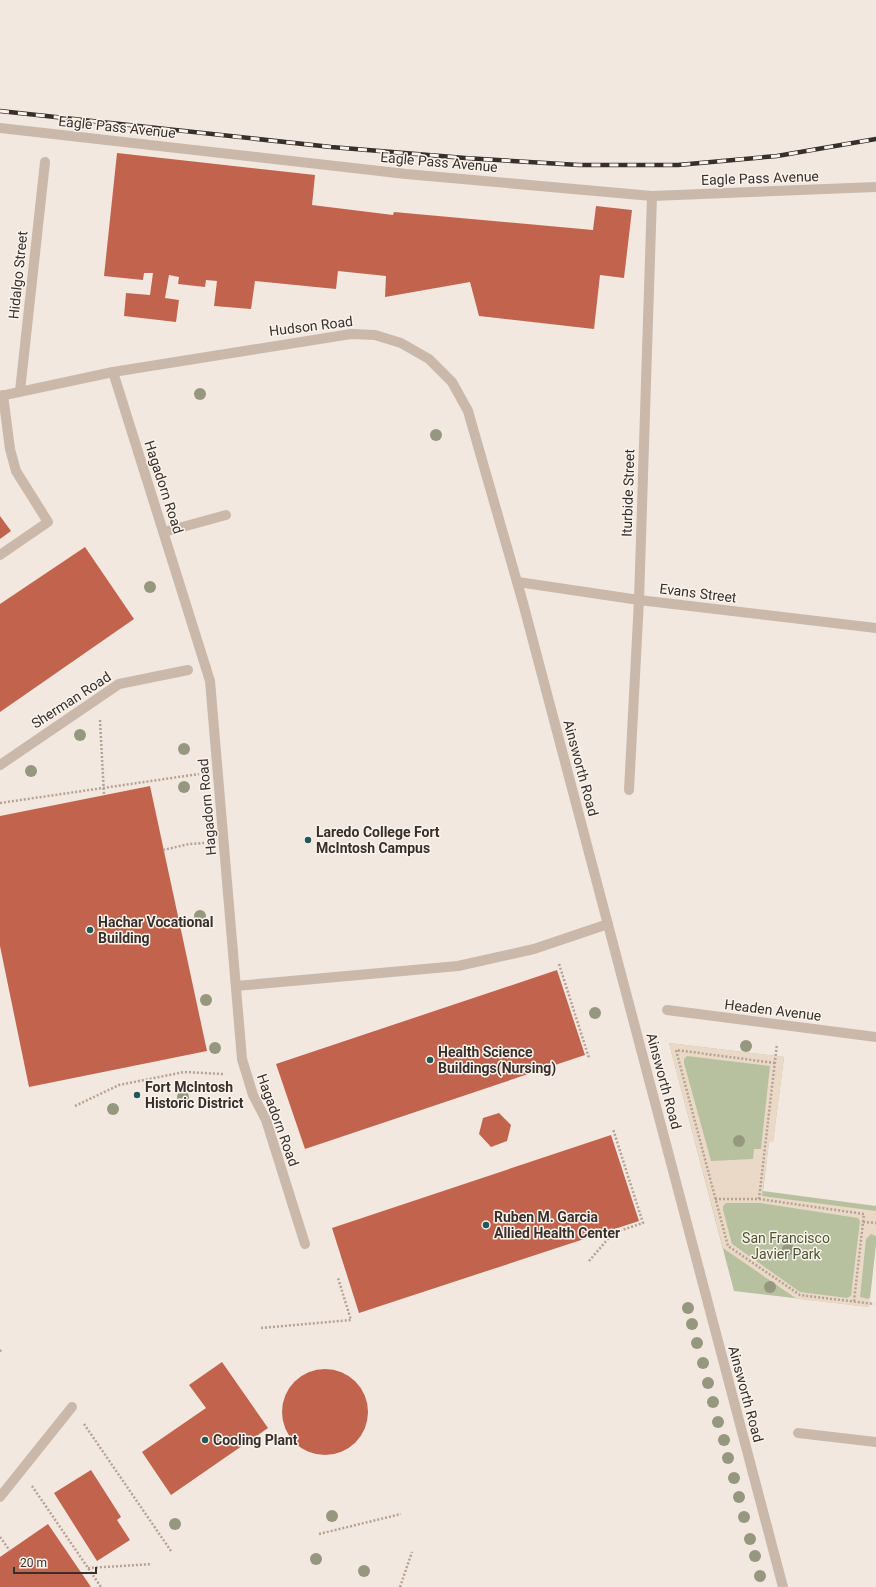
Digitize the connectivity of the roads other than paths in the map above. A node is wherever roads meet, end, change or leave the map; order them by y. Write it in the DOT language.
graph roads {
  1 [pos="0,128"];
  2 [pos="45,162"];
  3 [pos="876,188"];
  4 [pos="652,196"];
  5 [pos="113,372"];
  6 [pos="20,391"];
  7 [pos="2,396"];
  8 [pos="226,515"];
  9 [pos="164,532"];
  10 [pos="0,555"];
  11 [pos="518,582"];
  12 [pos="638,600"];
  13 [pos="876,628"];
  14 [pos="188,670"];
  15 [pos="0,765"];
  16 [pos="629,790"];
  17 [pos="608,924"];
  18 [pos="236,986"];
  19 [pos="667,1010"];
  20 [pos="876,1037"];
  21 [pos="305,1244"];
  22 [pos="72,1407"];
  23 [pos="798,1433"];
  24 [pos="876,1442"];
  25 [pos="0,1497"];
  26 [pos="783,1587"];
  1 -- 4 [label="street, Eagle Pass Avenue"];
  2 -- 6 [label="street, Hidalgo Street"];
  3 -- 4 [label="street, Eagle Pass Avenue"];
  4 -- 12 [label="street, Iturbide Street"];
  5 -- 6 [label="street, Hudson Road"];
  5 -- 9 [label="street, Hagadorn Road"];
  5 -- 11 [label="street, Hudson Road"];
  6 -- 7 [label="street, Hudson Road"];
  7 -- 10 [label="street"];
  8 -- 9 [label="street"];
  9 -- 18 [label="street, Hagadorn Road"];
  11 -- 12 [label="street, Evans Street"];
  11 -- 17 [label="street, Ainsworth Road"];
  12 -- 13 [label="street, Evans Street"];
  12 -- 16 [label="street, Iturbide Street"];
  14 -- 15 [label="street, Sherman Road"];
  17 -- 18 [label="street"];
  17 -- 26 [label="street, Ainsworth Road"];
  18 -- 21 [label="street, Hagadorn Road"];
  19 -- 20 [label="street, Headen Avenue"];
  22 -- 25 [label="street"];
  23 -- 24 [label="street"];
}
